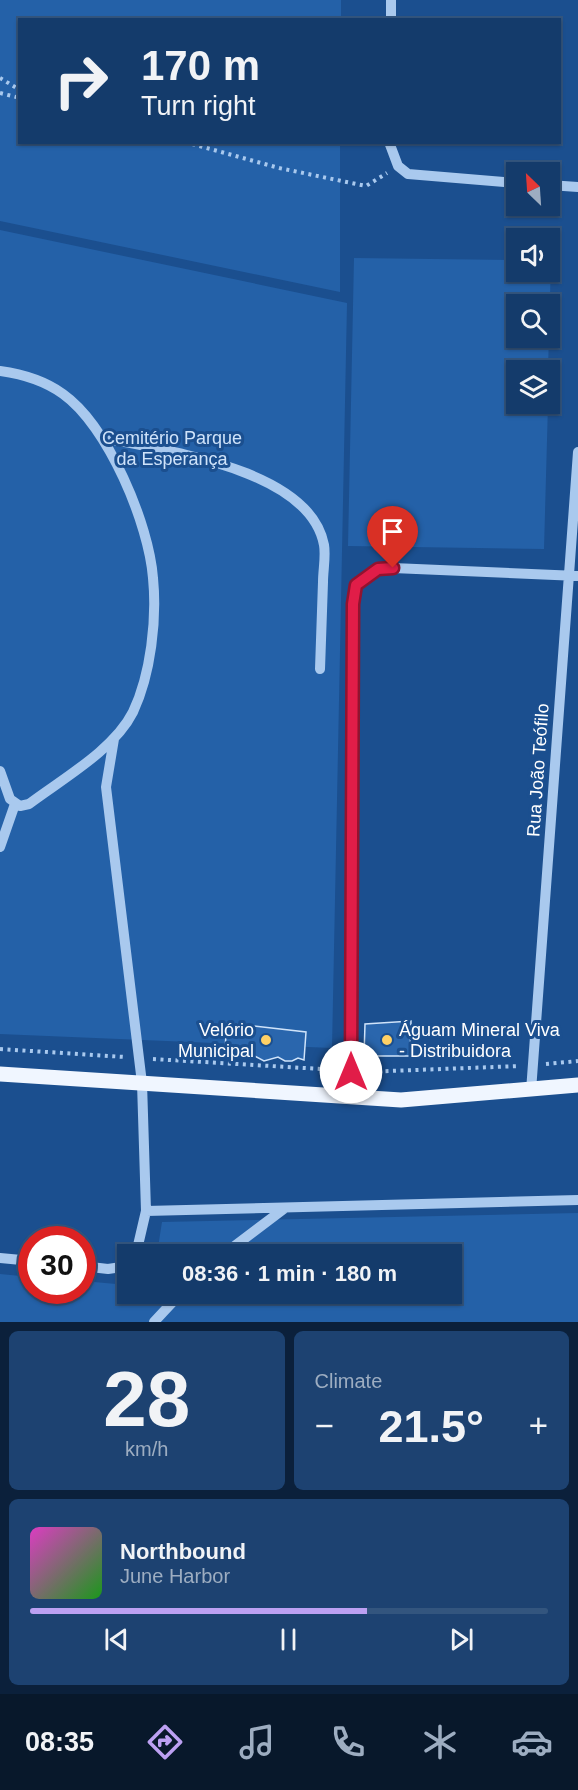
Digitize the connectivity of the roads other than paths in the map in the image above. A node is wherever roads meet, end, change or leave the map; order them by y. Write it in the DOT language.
graph roads {
  1 [pos="392,0"];
  2 [pos="391,18"];
  3 [pos="390,144"];
  4 [pos="506,183"];
  5 [pos="560,186"];
  6 [pos="578,187"];
  7 [pos="0,371"];
  8 [pos="104,438"];
  9 [pos="578,452"];
  10 [pos="573,576"];
  11 [pos="320,669"];
  12 [pos="114,739"];
  13 [pos="0,771"];
  14 [pos="15,804"];
  15 [pos="0,847"];
  16 [pos="0,1074"];
  17 [pos="142,1083"];
  18 [pos="578,1085"];
  19 [pos="531,1090"];
  20 [pos="351,1097"];
  21 [pos="578,1200"];
  22 [pos="285,1208"];
  23 [pos="146,1211"];
  24 [pos="138,1244"];
  25 [pos="237,1244"];
  26 [pos="0,1258"];
  27 [pos="18,1260"];
  28 [pos="96,1268"];
  29 [pos="117,1268"];
  30 [pos="171,1304"];
  31 [pos="154,1322"];
  1 -- 2 [label="street"];
  3 -- 4 [label="street"];
  5 -- 6 [label="street"];
  7 -- 8 [label="street"];
  8 -- 11 [label="street"];
  8 -- 12 [label="street"];
  9 -- 10 [label="street, Rua João Teófilo"];
  10 -- 19 [label="street, Rua João Teófilo"];
  10 -- 20 [label="street"];
  12 -- 14 [label="street"];
  12 -- 17 [label="street"];
  13 -- 14 [label="street"];
  14 -- 15 [label="street"];
  16 -- 17 [label="main road"];
  17 -- 20 [label="main road"];
  17 -- 23 [label="street"];
  18 -- 19 [label="main road"];
  19 -- 20 [label="main road"];
  21 -- 22 [label="street"];
  22 -- 23 [label="street"];
  22 -- 25 [label="street"];
  23 -- 24 [label="street"];
  26 -- 27 [label="street"];
  28 -- 29 [label="street"];
  30 -- 31 [label="street"];
}
